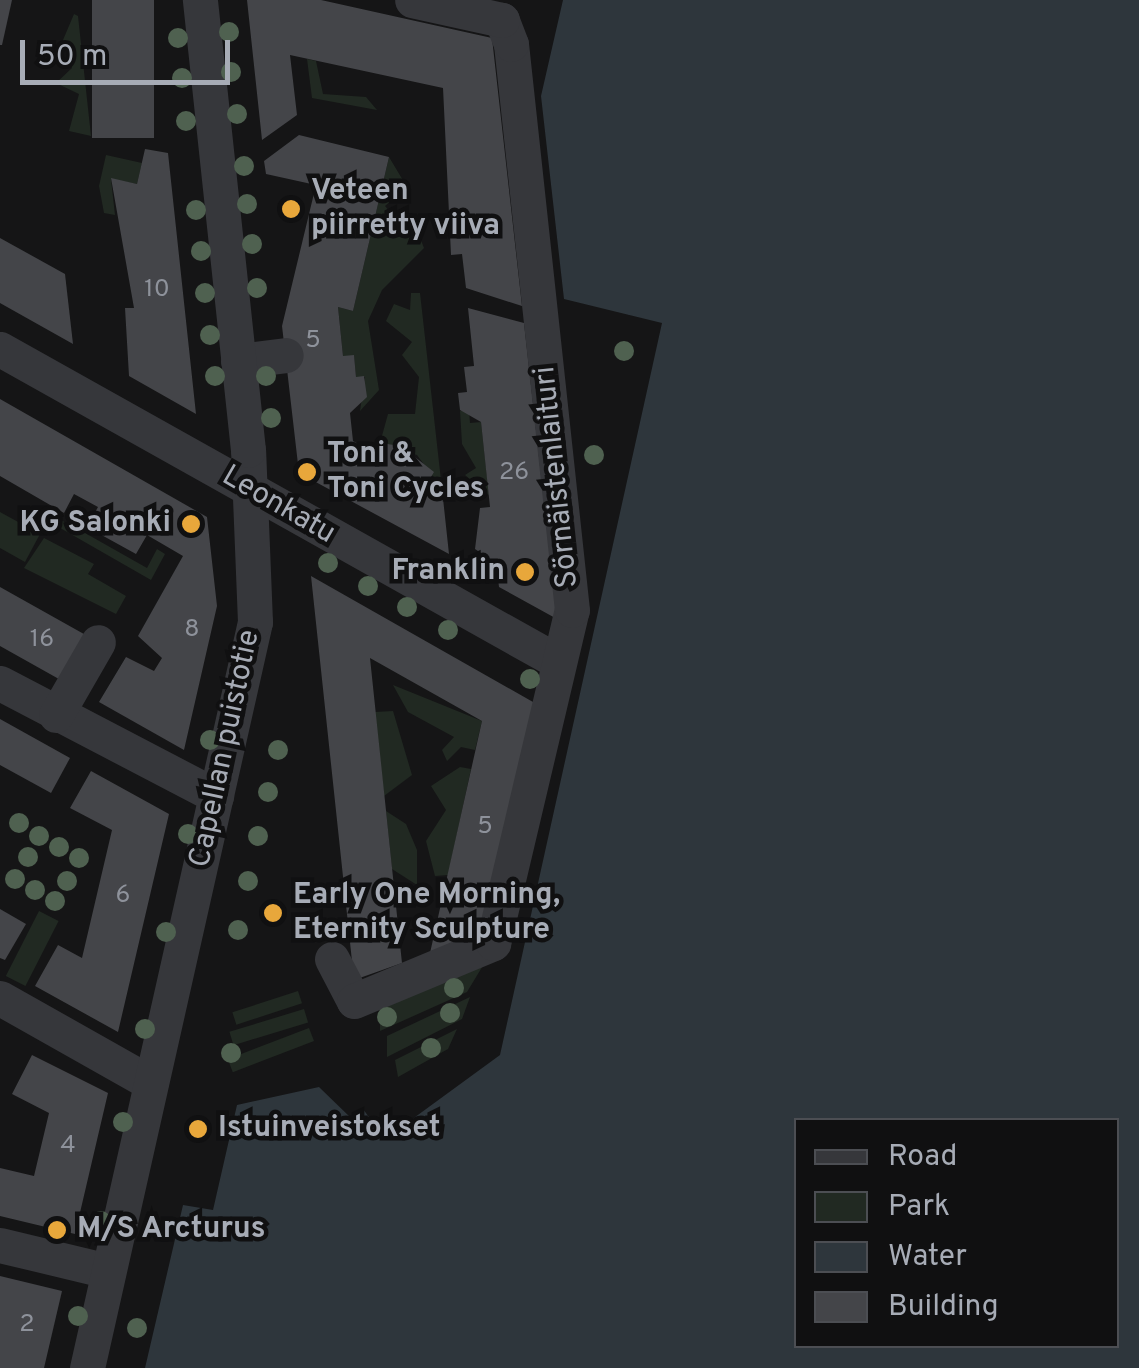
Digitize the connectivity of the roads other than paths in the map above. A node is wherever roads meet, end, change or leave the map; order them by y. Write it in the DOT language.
graph roads {
  1 [pos="200,0"];
  2 [pos="412,0"];
  3 [pos="0,349"];
  4 [pos="286,356"];
  5 [pos="238,360"];
  6 [pos="250,490"];
  7 [pos="98,642"];
  8 [pos="543,656"];
  9 [pos="0,683"];
  10 [pos="56,715"];
  11 [pos="216,796"];
  12 [pos="332,959"];
  13 [pos="0,998"];
  14 [pos="151,1082"];
  15 [pos="0,1245"];
  16 [pos="108,1271"];
  17 [pos="87,1368"];
  1 -- 5 [label="street, Capellan puistotie"];
  2 -- 8 [label="street, Sörnäistenlaituri"];
  3 -- 6 [label="street, Leonkatu"];
  4 -- 5 [label="street"];
  5 -- 6 [label="street, Capellan puistotie"];
  6 -- 8 [label="street, Leonkatu"];
  6 -- 11 [label="street, Capellan puistotie"];
  7 -- 10 [label="street"];
  8 -- 12 [label="street, Sörnäistenlaituri"];
  9 -- 10 [label="street"];
  10 -- 11 [label="street"];
  11 -- 14 [label="street, Capellan puistotie"];
  13 -- 14 [label="street"];
  14 -- 16 [label="street, Capellan puistotie"];
  15 -- 16 [label="street"];
  16 -- 17 [label="street, Capellan puistotie"];
}
